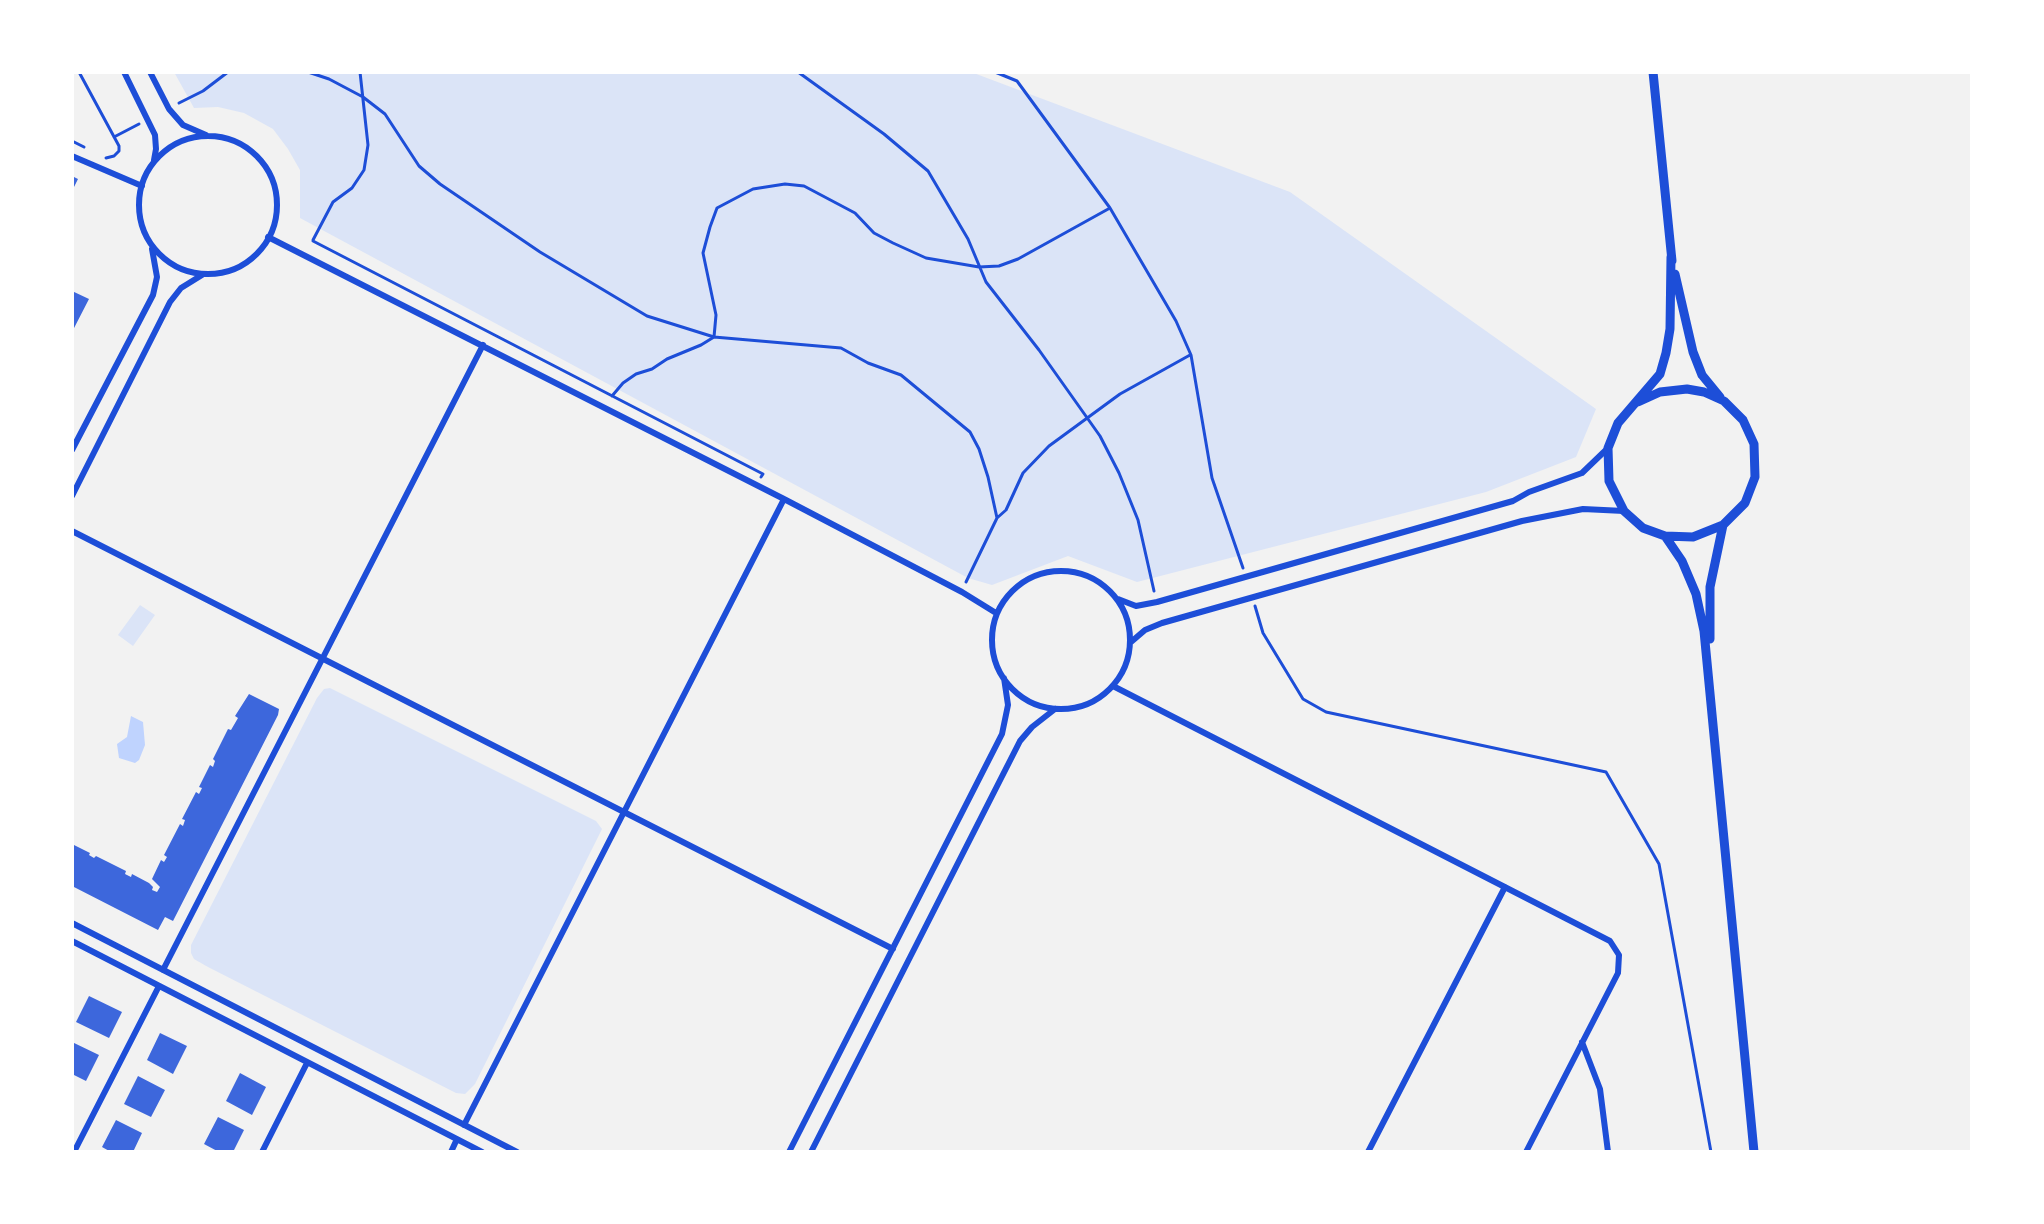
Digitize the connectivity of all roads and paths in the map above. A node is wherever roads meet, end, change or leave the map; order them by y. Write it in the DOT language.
graph roads {
  1 [pos="79,72"];
  2 [pos="124,72"];
  3 [pos="150,72"];
  4 [pos="228,72"];
  5 [pos="308,72"];
  6 [pos="360,72"];
  7 [pos="798,72"];
  8 [pos="995,72"];
  9 [pos="1653,72"];
  10 [pos="203,91"];
  11 [pos="363,97"];
  12 [pos="206,135"];
  13 [pos="72,141"];
  14 [pos="92,152"];
  15 [pos="72,156"];
  16 [pos="102,157"];
  17 [pos="152,165"];
  18 [pos="142,186"];
  19 [pos="1110,208"];
  20 [pos="268,237"];
  21 [pos="150,243"];
  22 [pos="1671,257"];
  23 [pos="979,267"];
  24 [pos="202,274"];
  25 [pos="714,337"];
  26 [pos="483,345"];
  27 [pos="1191,355"];
  28 [pos="612,396"];
  29 [pos="1724,401"];
  30 [pos="1638,402"];
  31 [pos="1088,416"];
  32 [pos="1608,448"];
  33 [pos="72,450"];
  34 [pos="757,485"];
  35 [pos="72,496"];
  36 [pos="784,499"];
  37 [pos="1624,511"];
  38 [pos="997,518"];
  39 [pos="1723,525"];
  40 [pos="72,531"];
  41 [pos="1665,536"];
  42 [pos="1245,576"];
  43 [pos="962,592"];
  44 [pos="1252,597"];
  45 [pos="1118,599"];
  46 [pos="1157,602"];
  47 [pos="996,613"];
  48 [pos="1131,642"];
  49 [pos="323,659"];
  50 [pos="1711,674"];
  51 [pos="1004,678"];
  52 [pos="1113,686"];
  53 [pos="1055,709"];
  54 [pos="624,812"];
  55 [pos="1505,887"];
  56 [pos="72,923"];
  57 [pos="72,942"];
  58 [pos="892,949"];
  59 [pos="163,970"];
  60 [pos="159,986"];
  61 [pos="1582,1042"];
  62 [pos="307,1063"];
  63 [pos="464,1125"];
  64 [pos="457,1139"];
  65 [pos="74,1152"];
  66 [pos="262,1152"];
  67 [pos="451,1152"];
  68 [pos="482,1152"];
  69 [pos="517,1152"];
  70 [pos="789,1152"];
  71 [pos="811,1152"];
  72 [pos="1368,1152"];
  73 [pos="1526,1152"];
  74 [pos="1608,1152"];
  75 [pos="1712,1152"];
  76 [pos="1754,1152"];
  1 -- 16 [label="path"];
  2 -- 17 [label="street"];
  3 -- 12 [label="street"];
  4 -- 10 [label="path"];
  5 -- 11 [label="path"];
  6 -- 11 [label="path"];
  7 -- 23 [label="path"];
  8 -- 19 [label="path"];
  9 -- 22 [label="main road"];
  11 -- 25 [label="path"];
  11 -- 28 [label="path"];
  12 -- 17 [label="street"];
  12 -- 20 [label="street"];
  13 -- 14 [label="path"];
  15 -- 18 [label="street"];
  17 -- 18 [label="street"];
  18 -- 21 [label="street"];
  19 -- 23 [label="path"];
  19 -- 27 [label="path"];
  20 -- 24 [label="street"];
  20 -- 26 [label="street"];
  21 -- 24 [label="street"];
  21 -- 33 [label="street"];
  22 -- 29 [label="main road"];
  22 -- 30 [label="main road"];
  23 -- 25 [label="path"];
  23 -- 31 [label="path"];
  24 -- 35 [label="street"];
  25 -- 28 [label="path"];
  25 -- 38 [label="path"];
  26 -- 34 [label="street"];
  26 -- 49 [label="street"];
  27 -- 31 [label="path"];
  27 -- 42 [label="path"];
  28 -- 34 [label="path"];
  29 -- 30 [label="main road"];
  29 -- 39 [label="main road"];
  30 -- 32 [label="main road"];
  31 -- 38 [label="path"];
  31 -- 46 [label="path"];
  32 -- 37 [label="main road"];
  32 -- 42 [label="street"];
  34 -- 36 [label="street"];
  36 -- 43 [label="street"];
  36 -- 54 [label="street"];
  37 -- 41 [label="main road"];
  37 -- 44 [label="street"];
  38 -- 43 [label="path"];
  39 -- 41 [label="main road"];
  39 -- 50 [label="main road"];
  40 -- 49 [label="street"];
  41 -- 50 [label="main road"];
  42 -- 46 [label="street"];
  43 -- 47 [label="street"];
  44 -- 48 [label="street"];
  44 -- 75 [label="path"];
  45 -- 46 [label="street"];
  45 -- 47 [label="street"];
  45 -- 48 [label="street"];
  47 -- 51 [label="street"];
  48 -- 52 [label="street"];
  49 -- 54 [label="street"];
  49 -- 59 [label="street"];
  50 -- 76 [label="main road"];
  51 -- 53 [label="street"];
  51 -- 58 [label="street"];
  52 -- 53 [label="street"];
  52 -- 55 [label="street"];
  53 -- 71 [label="street"];
  54 -- 58 [label="street"];
  54 -- 63 [label="street"];
  55 -- 61 [label="street"];
  55 -- 72 [label="street"];
  56 -- 59 [label="street"];
  57 -- 60 [label="street"];
  58 -- 70 [label="street"];
  59 -- 63 [label="street"];
  60 -- 62 [label="street"];
  60 -- 65 [label="street"];
  61 -- 73 [label="street"];
  61 -- 74 [label="street"];
  62 -- 64 [label="street"];
  62 -- 66 [label="street"];
  63 -- 69 [label="street"];
  64 -- 67 [label="street"];
  64 -- 68 [label="street"];
}
